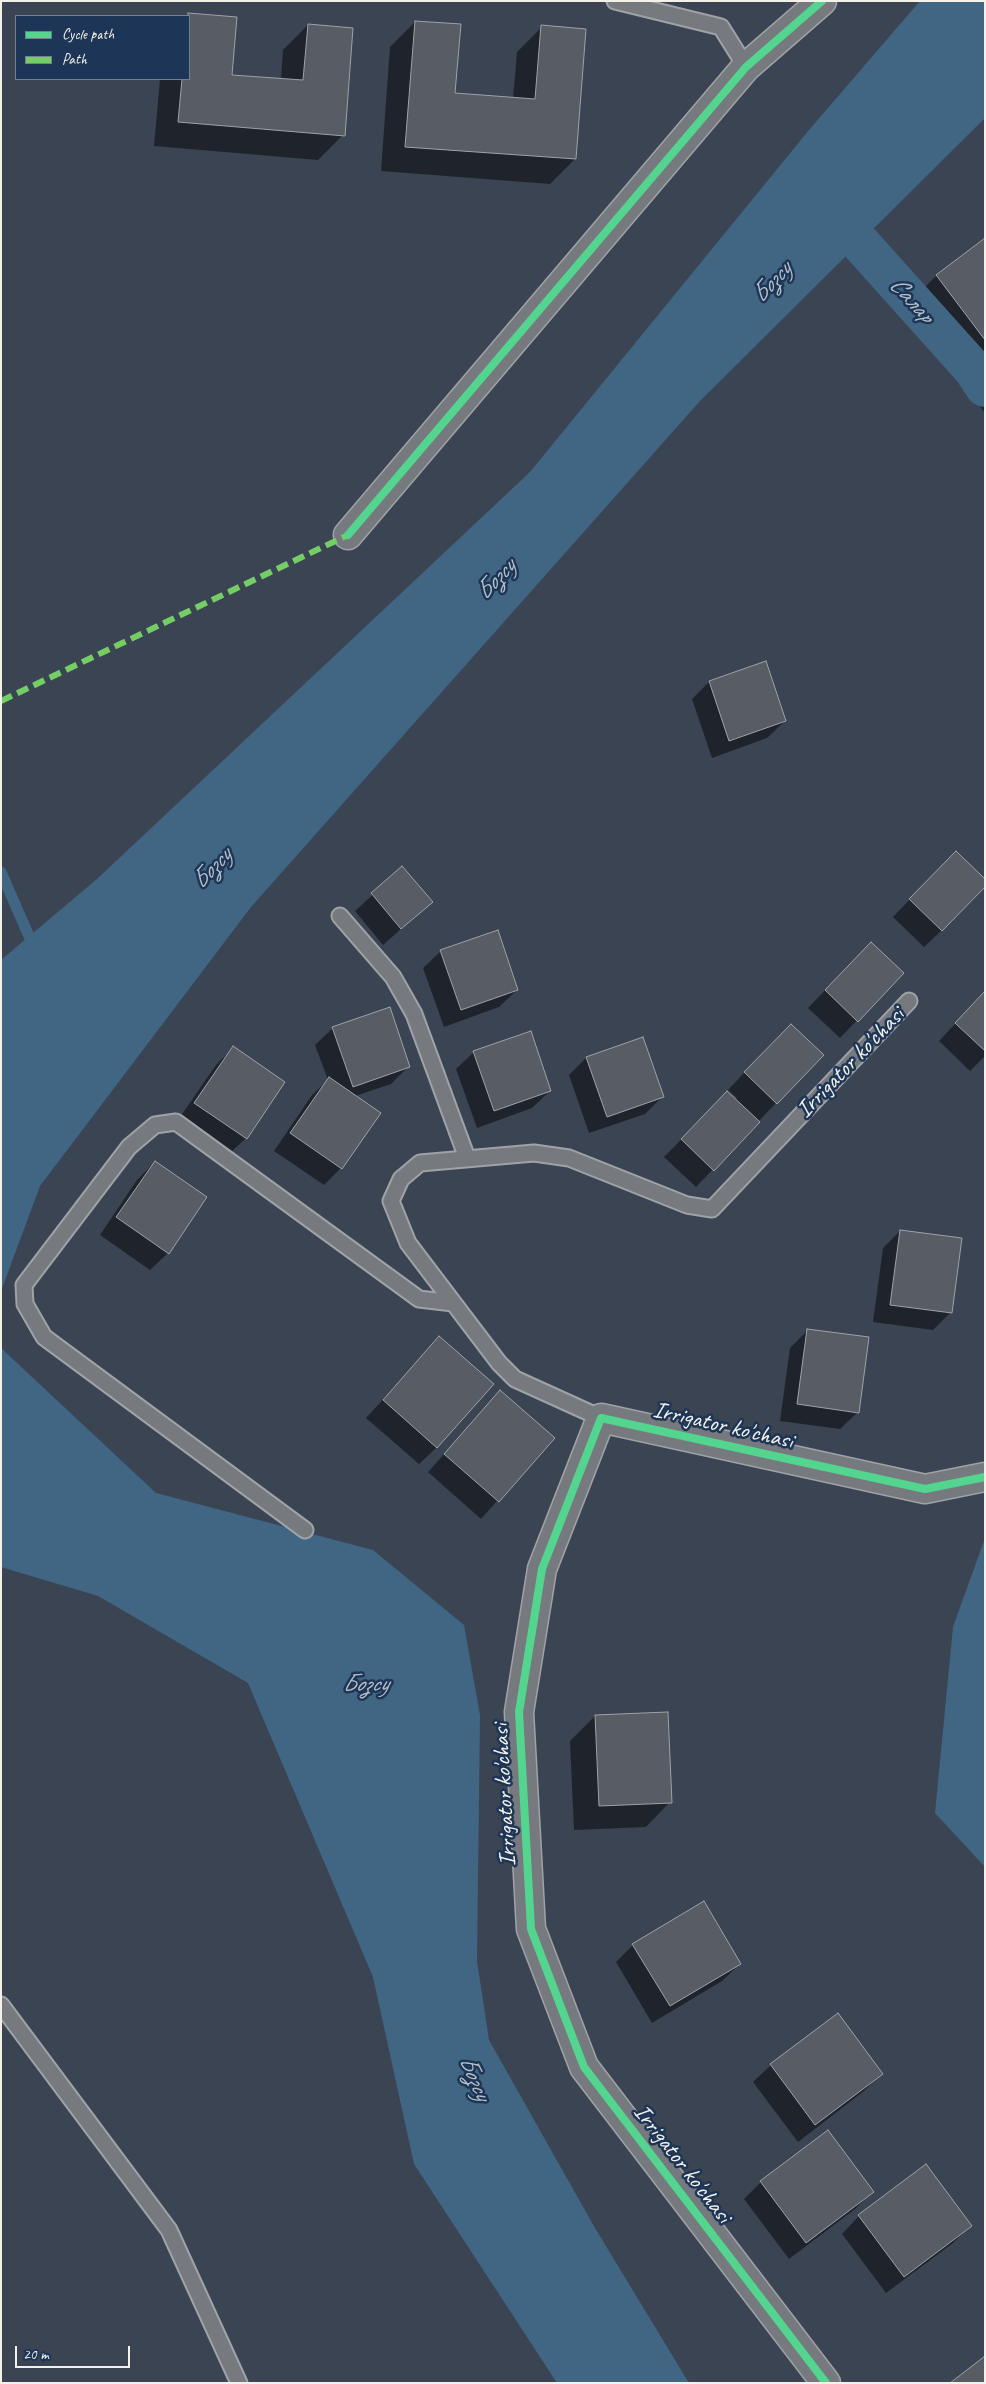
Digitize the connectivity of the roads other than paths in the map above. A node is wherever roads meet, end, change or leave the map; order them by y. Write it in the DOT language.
graph roads {
  1 [pos="615,1"];
  2 [pos="822,1"];
  3 [pos="746,67"];
  4 [pos="348,534"];
  5 [pos="340,916"];
  6 [pos="909,1001"];
  7 [pos="467,1158"];
  8 [pos="453,1303"];
  9 [pos="601,1418"];
  10 [pos="979,1477"];
  11 [pos="305,1530"];
  12 [pos="1,2005"];
  13 [pos="239,2383"];
  14 [pos="826,2383"];
  1 -- 3 [label="lane"];
  2 -- 3 [label="street"];
  3 -- 4 [label="street"];
  5 -- 7 [label="lane"];
  6 -- 7 [label="lane, Irrigator ko'chasi"];
  7 -- 8 [label="lane, Irrigator ko'chasi"];
  8 -- 9 [label="lane, Irrigator ko'chasi"];
  8 -- 11 [label="lane"];
  9 -- 10 [label="street, Irrigator ko'chasi"];
  9 -- 14 [label="street, Irrigator ko'chasi"];
  12 -- 13 [label="lane"];
}
